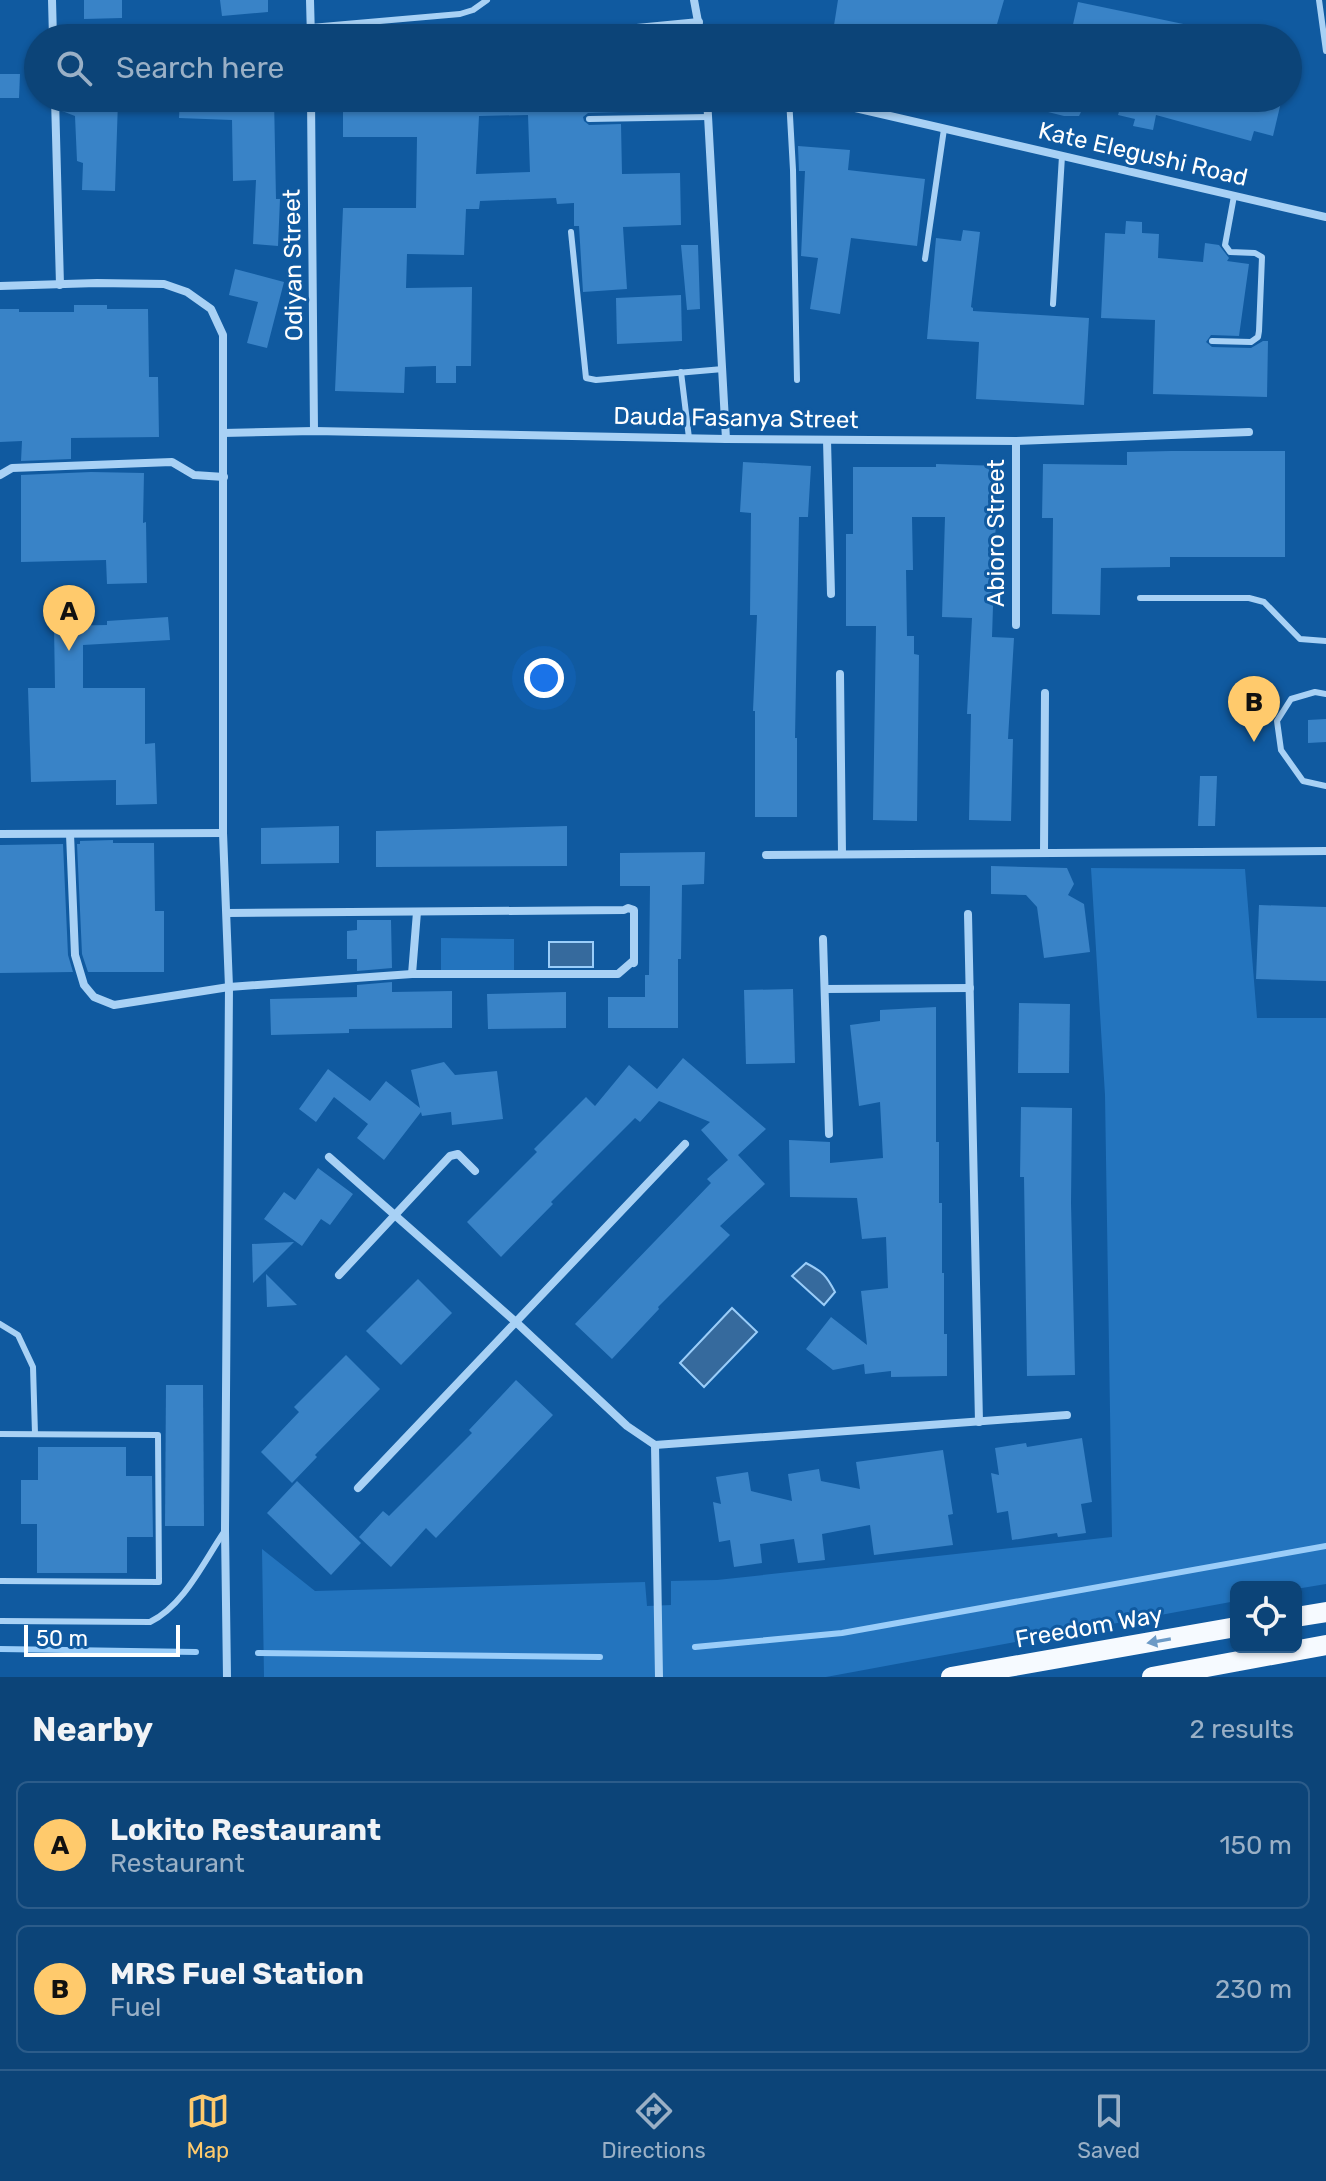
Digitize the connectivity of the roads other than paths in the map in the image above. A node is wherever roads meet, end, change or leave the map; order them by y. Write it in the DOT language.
graph roads {
  1 [pos="52,0"];
  2 [pos="310,0"];
  3 [pos="487,0"];
  4 [pos="694,0"];
  5 [pos="1319,0"];
  6 [pos="699,22"];
  7 [pos="53,24"];
  8 [pos="311,24"];
  9 [pos="345,24"];
  10 [pos="678,24"];
  11 [pos="1326,51"];
  12 [pos="55,112"];
  13 [pos="311,112"];
  14 [pos="708,112"];
  15 [pos="790,112"];
  16 [pos="872,112"];
  17 [pos="708,117"];
  18 [pos="589,119"];
  19 [pos="944,129"];
  20 [pos="1062,156"];
  21 [pos="1234,196"];
  22 [pos="1326,217"];
  23 [pos="571,232"];
  24 [pos="925,259"];
  25 [pos="60,285"];
  26 [pos="0,286"];
  27 [pos="1053,304"];
  28 [pos="1212,341"];
  29 [pos="723,369"];
  30 [pos="681,372"];
  31 [pos="797,380"];
  32 [pos="314,431"];
  33 [pos="1249,432"];
  34 [pos="223,433"];
  35 [pos="689,438"];
  36 [pos="726,439"];
  37 [pos="827,440"];
  38 [pos="1016,441"];
  39 [pos="0,475"];
  40 [pos="224,477"];
  41 [pos="831,594"];
  42 [pos="1140,598"];
  43 [pos="1016,625"];
  44 [pos="1326,641"];
  45 [pos="840,674"];
  46 [pos="1045,693"];
  47 [pos="1326,694"];
  48 [pos="1326,786"];
  49 [pos="223,833"];
  50 [pos="0,834"];
  51 [pos="70,834"];
  52 [pos="1326,851"];
  53 [pos="1044,853"];
  54 [pos="842,854"];
  55 [pos="766,855"];
  56 [pos="417,912"];
  57 [pos="227,913"];
  58 [pos="968,914"];
  59 [pos="823,939"];
  60 [pos="412,974"];
  61 [pos="229,987"];
  62 [pos="970,988"];
  63 [pos="825,989"];
  64 [pos="829,1134"];
  65 [pos="685,1144"];
  66 [pos="329,1157"];
  67 [pos="475,1171"];
  68 [pos="394,1215"];
  69 [pos="339,1275"];
  70 [pos="517,1323"];
  71 [pos="0,1324"];
  72 [pos="1067,1415"];
  73 [pos="979,1422"];
  74 [pos="0,1434"];
  75 [pos="35,1434"];
  76 [pos="655,1445"];
  77 [pos="358,1488"];
  78 [pos="225,1530"];
  79 [pos="0,1581"];
  80 [pos="1326,1612"];
  81 [pos="1302,1616"];
  82 [pos="0,1621"];
  83 [pos="1230,1628"];
  84 [pos="1326,1645"];
  85 [pos="227,1677"];
  86 [pos="659,1677"];
  87 [pos="951,1677"];
  88 [pos="1152,1677"];
  1 -- 7 [label="street"];
  2 -- 8 [label="street"];
  3 -- 9 [label="lane"];
  4 -- 6 [label="street"];
  5 -- 11 [label="lane"];
  6 -- 10 [label="street"];
  12 -- 25 [label="street"];
  13 -- 32 [label="street, Odiyan Street"];
  14 -- 17 [label="street"];
  15 -- 31 [label="lane"];
  16 -- 19 [label="street, Kate Elegushi Road"];
  17 -- 18 [label="lane"];
  17 -- 29 [label="street"];
  19 -- 20 [label="street, Kate Elegushi Road"];
  19 -- 24 [label="lane"];
  20 -- 21 [label="street, Kate Elegushi Road"];
  20 -- 27 [label="lane"];
  21 -- 22 [label="street, Kate Elegushi Road"];
  21 -- 28 [label="lane"];
  23 -- 30 [label="lane"];
  25 -- 26 [label="street"];
  25 -- 34 [label="street"];
  29 -- 30 [label="lane"];
  29 -- 36 [label="street"];
  30 -- 35 [label="lane"];
  32 -- 34 [label="street, Dauda Fasanya Street"];
  32 -- 35 [label="street, Dauda Fasanya Street"];
  33 -- 38 [label="street, Dauda Fasanya Street"];
  34 -- 40 [label="street"];
  35 -- 36 [label="street, Dauda Fasanya Street"];
  36 -- 37 [label="street, Dauda Fasanya Street"];
  37 -- 38 [label="street, Dauda Fasanya Street"];
  37 -- 41 [label="street"];
  38 -- 43 [label="street, Abioro Street"];
  39 -- 40 [label="street"];
  40 -- 49 [label="street"];
  42 -- 44 [label="lane"];
  45 -- 54 [label="street"];
  46 -- 53 [label="street"];
  47 -- 48 [label="lane"];
  49 -- 51 [label="street"];
  49 -- 57 [label="street"];
  50 -- 51 [label="street"];
  51 -- 61 [label="street"];
  52 -- 53 [label="street"];
  53 -- 54 [label="street"];
  54 -- 55 [label="street"];
  56 -- 57 [label="street"];
  56 -- 60 [label="street"];
  56 -- 60 [label="street"];
  57 -- 61 [label="street"];
  58 -- 62 [label="street"];
  59 -- 63 [label="street"];
  60 -- 61 [label="street"];
  61 -- 78 [label="street"];
  62 -- 63 [label="street"];
  62 -- 73 [label="street"];
  63 -- 64 [label="street"];
  65 -- 70 [label="street"];
  66 -- 68 [label="street"];
  67 -- 68 [label="street"];
  68 -- 69 [label="street"];
  68 -- 70 [label="street"];
  70 -- 76 [label="street"];
  70 -- 77 [label="street"];
  71 -- 75 [label="lane"];
  72 -- 73 [label="street"];
  73 -- 76 [label="street"];
  74 -- 75 [label="lane"];
  75 -- 79 [label="lane"];
  76 -- 86 [label="street"];
  78 -- 82 [label="lane"];
  78 -- 85 [label="street"];
  80 -- 81 [label="main road"];
  83 -- 87 [label="main road, Freedom Way, one-way"];
  84 -- 88 [label="main road"];
}
